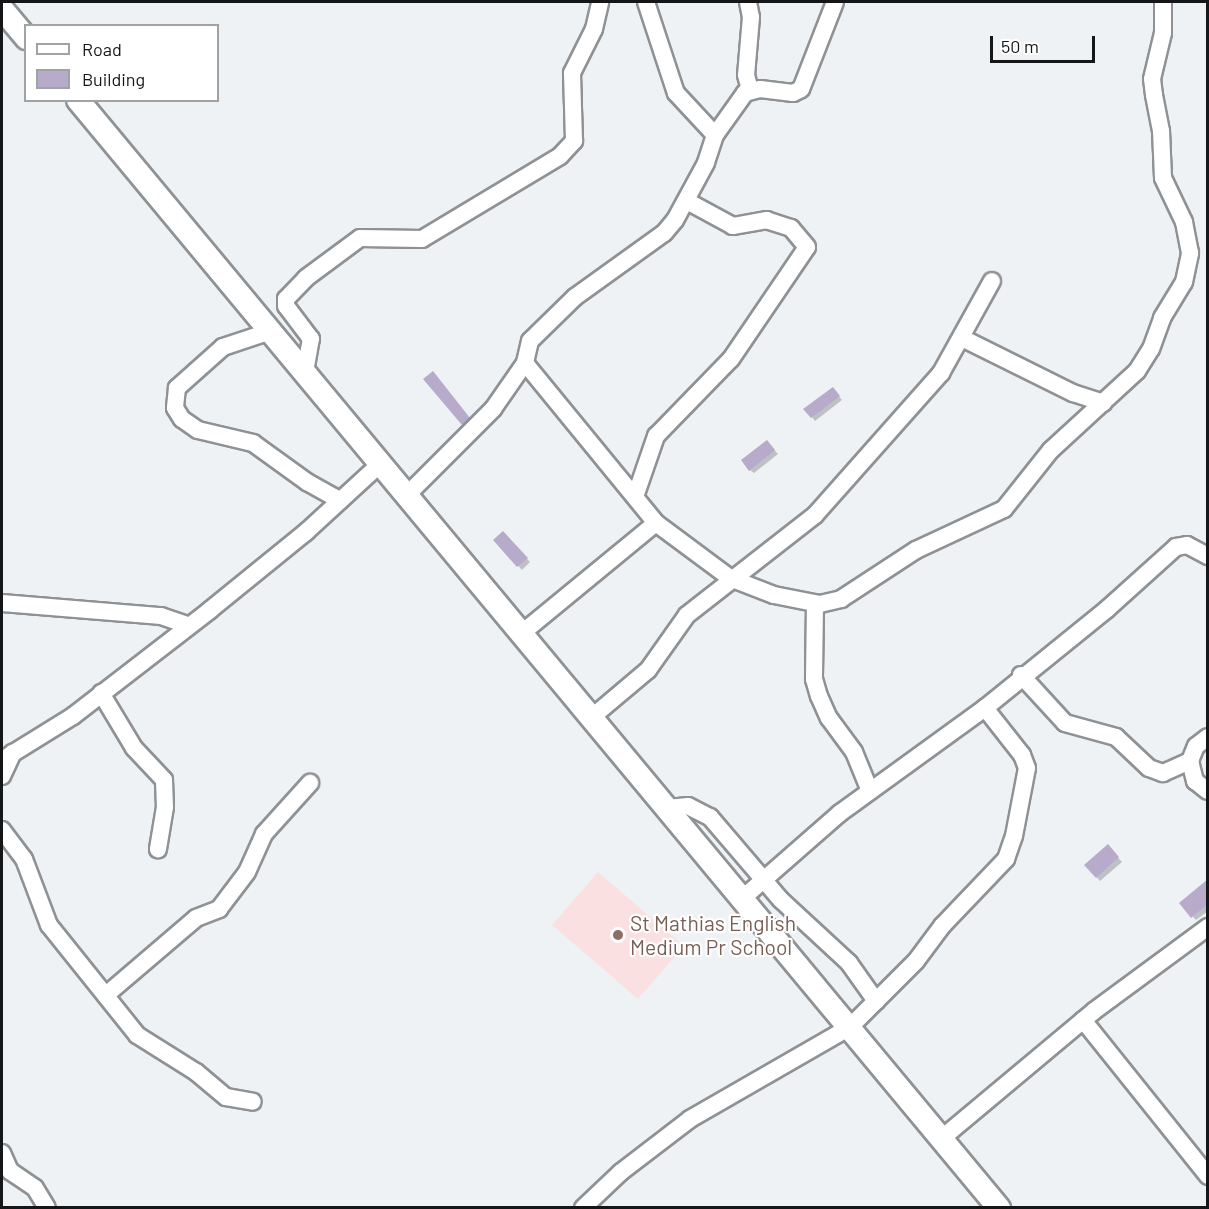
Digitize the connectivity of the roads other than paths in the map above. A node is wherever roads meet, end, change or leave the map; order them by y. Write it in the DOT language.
graph roads {
  1 [pos="600,2"];
  2 [pos="646,2"];
  3 [pos="748,2"];
  4 [pos="835,2"];
  5 [pos="1163,2"];
  6 [pos="2,9"];
  7 [pos="24,36"];
  8 [pos="750,90"];
  9 [pos="80,102"];
  10 [pos="716,135"];
  11 [pos="687,201"];
  12 [pos="992,281"];
  13 [pos="271,331"];
  14 [pos="962,338"];
  15 [pos="525,363"];
  16 [pos="305,372"];
  17 [pos="1103,403"];
  18 [pos="381,463"];
  19 [pos="407,495"];
  20 [pos="635,497"];
  21 [pos="340,500"];
  22 [pos="656,523"];
  23 [pos="1208,556"];
  24 [pos="730,578"];
  25 [pos="2,603"];
  26 [pos="815,604"];
  27 [pos="187,625"];
  28 [pos="522,633"];
  29 [pos="1021,675"];
  30 [pos="101,693"];
  31 [pos="985,708"];
  32 [pos="591,718"];
  33 [pos="1208,737"];
  34 [pos="7,756"];
  35 [pos="1190,760"];
  36 [pos="2,776"];
  37 [pos="310,783"];
  38 [pos="870,791"];
  39 [pos="1208,791"];
  40 [pos="668,808"];
  41 [pos="2,830"];
  42 [pos="158,849"];
  43 [pos="764,880"];
  44 [pos="744,897"];
  45 [pos="1208,927"];
  46 [pos="106,996"];
  47 [pos="876,1001"];
  48 [pos="1083,1020"];
  49 [pos="850,1027"];
  50 [pos="253,1102"];
  51 [pos="941,1139"];
  52 [pos="2,1153"];
  53 [pos="1208,1176"];
  54 [pos="998,1207"];
  55 [pos="47,1208"];
  56 [pos="583,1208"];
  1 -- 16 [label="street"];
  2 -- 10 [label="street"];
  3 -- 8 [label="street"];
  4 -- 8 [label="street"];
  5 -- 17 [label="street"];
  6 -- 7 [label="main road"];
  8 -- 10 [label="street"];
  9 -- 13 [label="main road"];
  10 -- 11 [label="street"];
  11 -- 15 [label="street"];
  11 -- 20 [label="street"];
  12 -- 14 [label="street"];
  13 -- 16 [label="main road"];
  13 -- 21 [label="street"];
  14 -- 17 [label="street"];
  14 -- 24 [label="street"];
  15 -- 19 [label="street"];
  15 -- 20 [label="street"];
  16 -- 18 [label="main road"];
  17 -- 26 [label="street"];
  18 -- 19 [label="main road"];
  18 -- 21 [label="street"];
  19 -- 28 [label="main road"];
  20 -- 22 [label="street"];
  21 -- 27 [label="street"];
  22 -- 24 [label="street"];
  22 -- 28 [label="street"];
  23 -- 29 [label="street"];
  24 -- 26 [label="street"];
  24 -- 32 [label="street"];
  25 -- 27 [label="street"];
  26 -- 38 [label="street"];
  27 -- 30 [label="street"];
  28 -- 32 [label="main road"];
  29 -- 31 [label="street"];
  29 -- 35 [label="street"];
  30 -- 34 [label="street"];
  30 -- 42 [label="street"];
  31 -- 38 [label="street"];
  31 -- 47 [label="street"];
  32 -- 40 [label="main road"];
  33 -- 35 [label="street"];
  34 -- 36 [label="street"];
  35 -- 39 [label="street"];
  37 -- 46 [label="street"];
  38 -- 43 [label="street"];
  40 -- 43 [label="street"];
  40 -- 44 [label="main road"];
  41 -- 46 [label="street"];
  43 -- 44 [label="street"];
  43 -- 47 [label="street"];
  44 -- 49 [label="main road"];
  45 -- 48 [label="street"];
  46 -- 50 [label="street"];
  47 -- 49 [label="street"];
  48 -- 51 [label="street"];
  48 -- 53 [label="street"];
  49 -- 51 [label="main road"];
  49 -- 56 [label="street"];
  51 -- 54 [label="main road"];
  52 -- 55 [label="street"];
}
